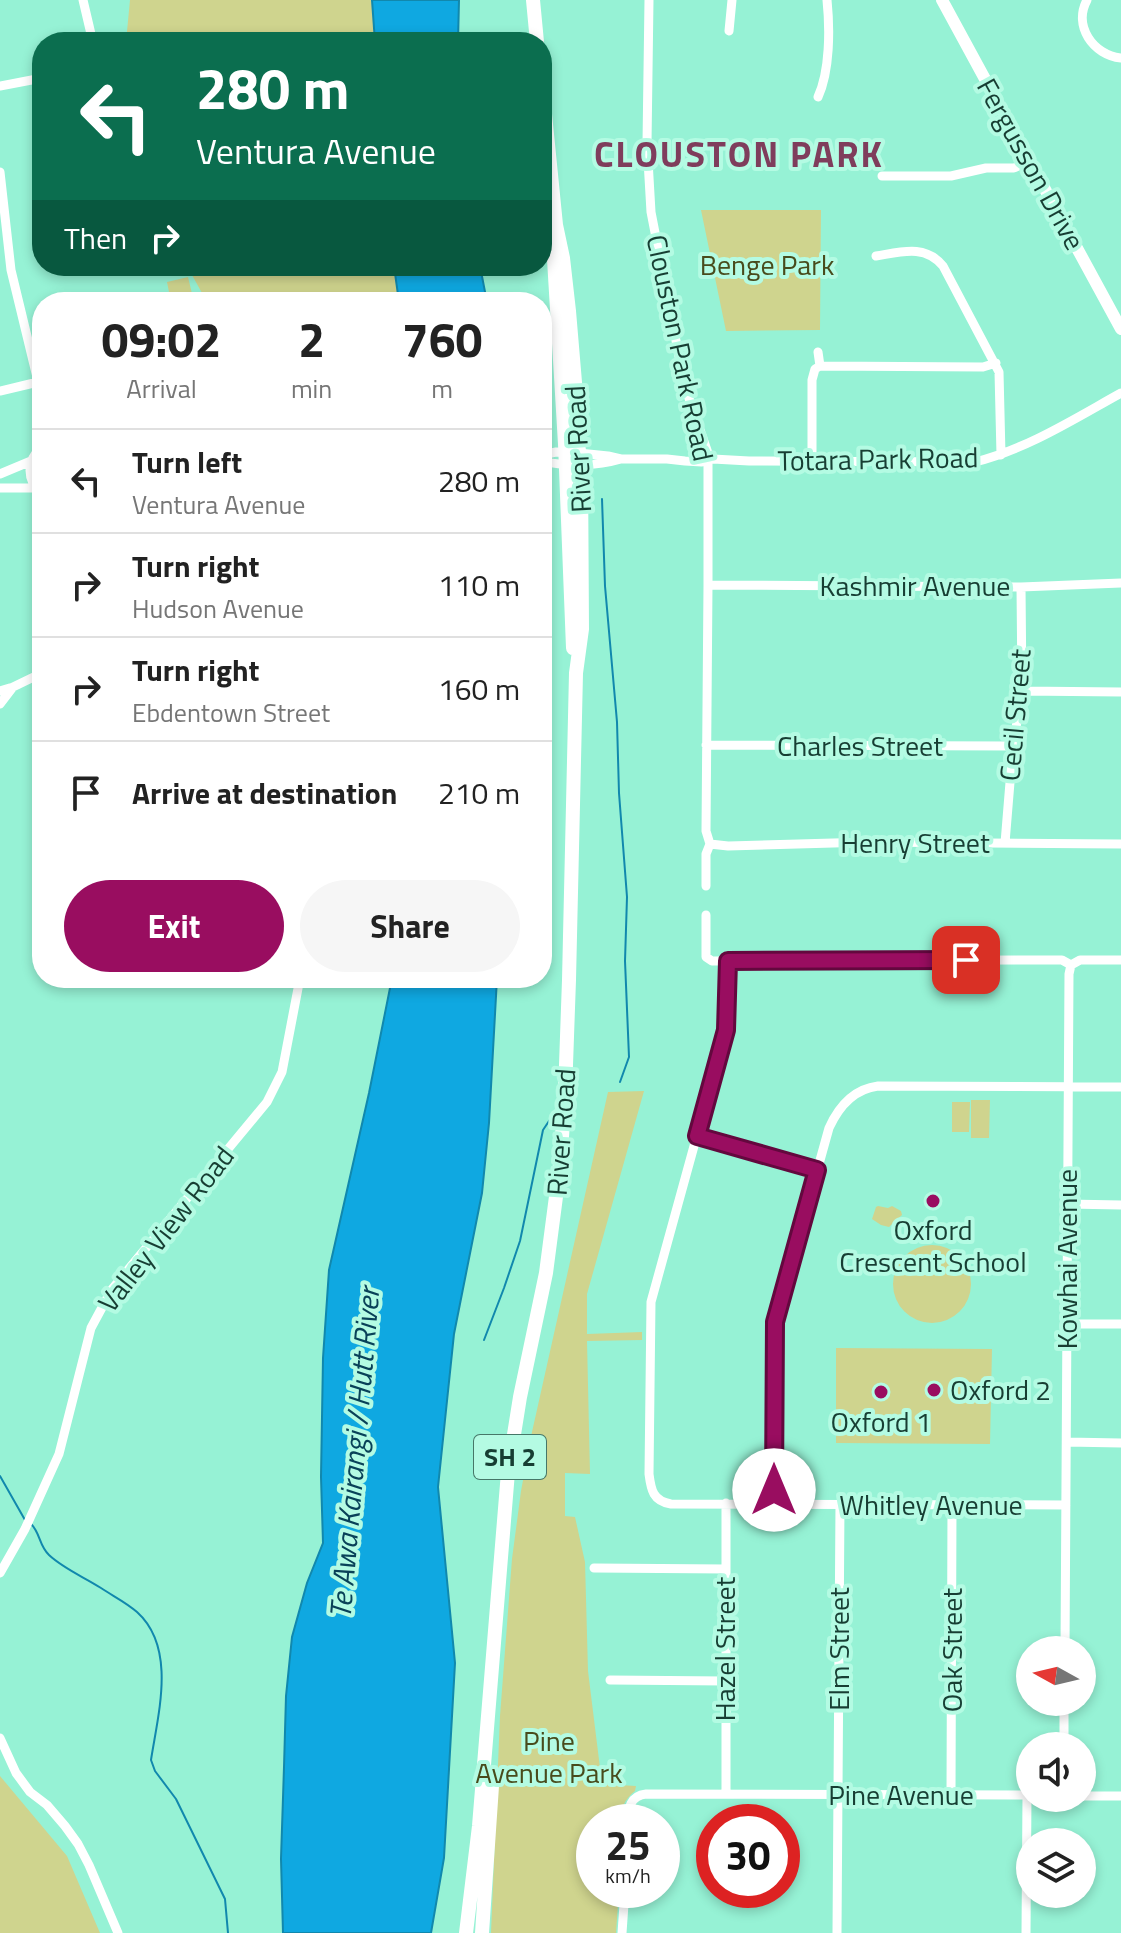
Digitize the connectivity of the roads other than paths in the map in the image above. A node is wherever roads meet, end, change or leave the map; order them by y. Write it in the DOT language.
graph roads {
  1 [pos="83,0"];
  2 [pos="533,0"];
  3 [pos="649,0"];
  4 [pos="732,0"];
  5 [pos="827,0"];
  6 [pos="942,0"];
  7 [pos="1087,0"];
  8 [pos="729,31"];
  9 [pos="91,32"];
  10 [pos="536,32"];
  11 [pos="1121,58"];
  12 [pos="32,80"];
  13 [pos="0,86"];
  14 [pos="818,97"];
  15 [pos="1030,161"];
  16 [pos="0,172"];
  17 [pos="882,176"];
  18 [pos="552,185"];
  19 [pos="876,256"];
  20 [pos="11,270"];
  21 [pos="0,273"];
  22 [pos="1121,329"];
  23 [pos="818,352"];
  24 [pos="32,357"];
  25 [pos="996,363"];
  26 [pos="820,366"];
  27 [pos="32,383"];
  28 [pos="0,391"];
  29 [pos="1121,393"];
  30 [pos="1001,455"];
  31 [pos="552,458"];
  32 [pos="573,459"];
  33 [pos="707,460"];
  34 [pos="31,461"];
  35 [pos="812,461"];
  36 [pos="0,474"];
  37 [pos="32,479"];
  38 [pos="0,488"];
  39 [pos="32,491"];
  40 [pos="1121,583"];
  41 [pos="708,585"];
  42 [pos="1021,587"];
  43 [pos="32,678"];
  44 [pos="13,687"];
  45 [pos="0,691"];
  46 [pos="1022,691"];
  47 [pos="1121,692"];
  48 [pos="0,704"];
  49 [pos="706,745"];
  50 [pos="1013,746"];
  51 [pos="1005,843"];
  52 [pos="710,844"];
  53 [pos="1121,844"];
  54 [pos="706,886"];
  55 [pos="706,915"];
  56 [pos="1121,960"];
  57 [pos="728,961"];
  58 [pos="1071,965"];
  59 [pos="298,988"];
  60 [pos="1121,1087"];
  61 [pos="1068,1088"];
  62 [pos="697,1136"];
  63 [pos="817,1170"];
  64 [pos="1067,1204"];
  65 [pos="1121,1205"];
  66 [pos="1066,1324"];
  67 [pos="1121,1324"];
  68 [pos="1067,1442"];
  69 [pos="1121,1443"];
  70 [pos="726,1503"];
  71 [pos="774,1504"];
  72 [pos="840,1504"];
  73 [pos="952,1505"];
  74 [pos="1066,1505"];
  75 [pos="594,1568"];
  76 [pos="726,1569"];
  77 [pos="0,1573"];
  78 [pos="500,1586"];
  79 [pos="1065,1636"];
  80 [pos="610,1680"];
  81 [pos="725,1681"];
  82 [pos="0,1738"];
  83 [pos="726,1794"];
  84 [pos="837,1794"];
  85 [pos="951,1795"];
  86 [pos="1016,1795"];
  87 [pos="1096,1796"];
  88 [pos="1121,1796"];
  89 [pos="631,1804"];
  90 [pos="1028,1812"];
  91 [pos="479,1826"];
  92 [pos="624,1908"];
  93 [pos="118,1933"];
  94 [pos="466,1933"];
  95 [pos="473,1933"];
  96 [pos="482,1933"];
  97 [pos="622,1933"];
  98 [pos="837,1933"];
  99 [pos="1026,1933"];
  1 -- 9 [label="street"];
  2 -- 10 [label="highway"];
  3 -- 33 [label="street, Clouston Park Road"];
  4 -- 8 [label="street"];
  5 -- 14 [label="street"];
  6 -- 15 [label="main road, Fergusson Drive"];
  7 -- 11 [label="street"];
  12 -- 13 [label="street"];
  15 -- 17 [label="street"];
  15 -- 22 [label="main road, Fergusson Drive"];
  16 -- 20 [label="street"];
  18 -- 32 [label="highway, River Road / SH 2"];
  19 -- 25 [label="street"];
  20 -- 21 [label="street"];
  20 -- 24 [label="street"];
  23 -- 26 [label="street"];
  25 -- 26 [label="street"];
  25 -- 30 [label="street"];
  26 -- 35 [label="street"];
  27 -- 28 [label="street"];
  29 -- 30 [label="street, Totara Park Road"];
  30 -- 35 [label="street, Totara Park Road"];
  31 -- 32 [label="street, Totara Park Road"];
  32 -- 33 [label="street, Totara Park Road"];
  32 -- 78 [label="highway, River Road / SH 2"];
  33 -- 35 [label="street, Totara Park Road"];
  33 -- 41 [label="street, Clouston Park Road"];
  34 -- 36 [label="street"];
  34 -- 37 [label="street"];
  38 -- 39 [label="street"];
  40 -- 42 [label="street, Kashmir Avenue"];
  41 -- 42 [label="street, Kashmir Avenue"];
  41 -- 49 [label="street, Clouston Park Road"];
  42 -- 46 [label="street, Cecil Street"];
  43 -- 44 [label="street"];
  44 -- 45 [label="street"];
  44 -- 48 [label="street"];
  46 -- 47 [label="street"];
  46 -- 50 [label="street, Cecil Street"];
  49 -- 50 [label="street, Charles Street"];
  49 -- 52 [label="street, Clouston Park Road"];
  50 -- 51 [label="street, Cecil Street"];
  51 -- 52 [label="street, Henry Street"];
  51 -- 53 [label="street, Henry Street"];
  52 -- 54 [label="street, Clouston Park Road"];
  55 -- 57 [label="street"];
  56 -- 58 [label="street"];
  57 -- 58 [label="street"];
  57 -- 62 [label="street"];
  58 -- 61 [label="street, Kowhai Avenue"];
  59 -- 77 [label="street, Valley View Road"];
  60 -- 61 [label="street"];
  61 -- 63 [label="street"];
  61 -- 64 [label="street, Kowhai Avenue"];
  62 -- 63 [label="street"];
  62 -- 70 [label="street, Whitley Avenue"];
  63 -- 71 [label="street"];
  64 -- 65 [label="street"];
  64 -- 66 [label="street, Kowhai Avenue"];
  66 -- 67 [label="street"];
  66 -- 68 [label="street, Kowhai Avenue"];
  68 -- 69 [label="street"];
  68 -- 74 [label="street, Kowhai Avenue"];
  70 -- 71 [label="street, Whitley Avenue"];
  70 -- 76 [label="street, Hazel Street"];
  71 -- 72 [label="street, Whitley Avenue"];
  72 -- 73 [label="street, Whitley Avenue"];
  72 -- 84 [label="street, Elm Street"];
  73 -- 74 [label="street, Whitley Avenue"];
  73 -- 85 [label="street, Oak Street"];
  74 -- 79 [label="street, Kowhai Avenue"];
  75 -- 76 [label="street"];
  76 -- 81 [label="street, Hazel Street"];
  78 -- 91 [label="highway, River Road / SH 2"];
  78 -- 96 [label="highway, River Road / SH 2"];
  80 -- 81 [label="street"];
  81 -- 83 [label="street, Hazel Street"];
  82 -- 93 [label="street"];
  83 -- 84 [label="street, Pine Avenue"];
  83 -- 89 [label="street, Pine Avenue"];
  84 -- 85 [label="street, Pine Avenue"];
  84 -- 98 [label="street, Elm Street"];
  85 -- 86 [label="street, Pine Avenue"];
  87 -- 88 [label="street"];
  90 -- 99 [label="street"];
  91 -- 94 [label="highway, River Road / SH 2"];
  91 -- 95 [label="highway"];
  92 -- 97 [label="street"];
}
